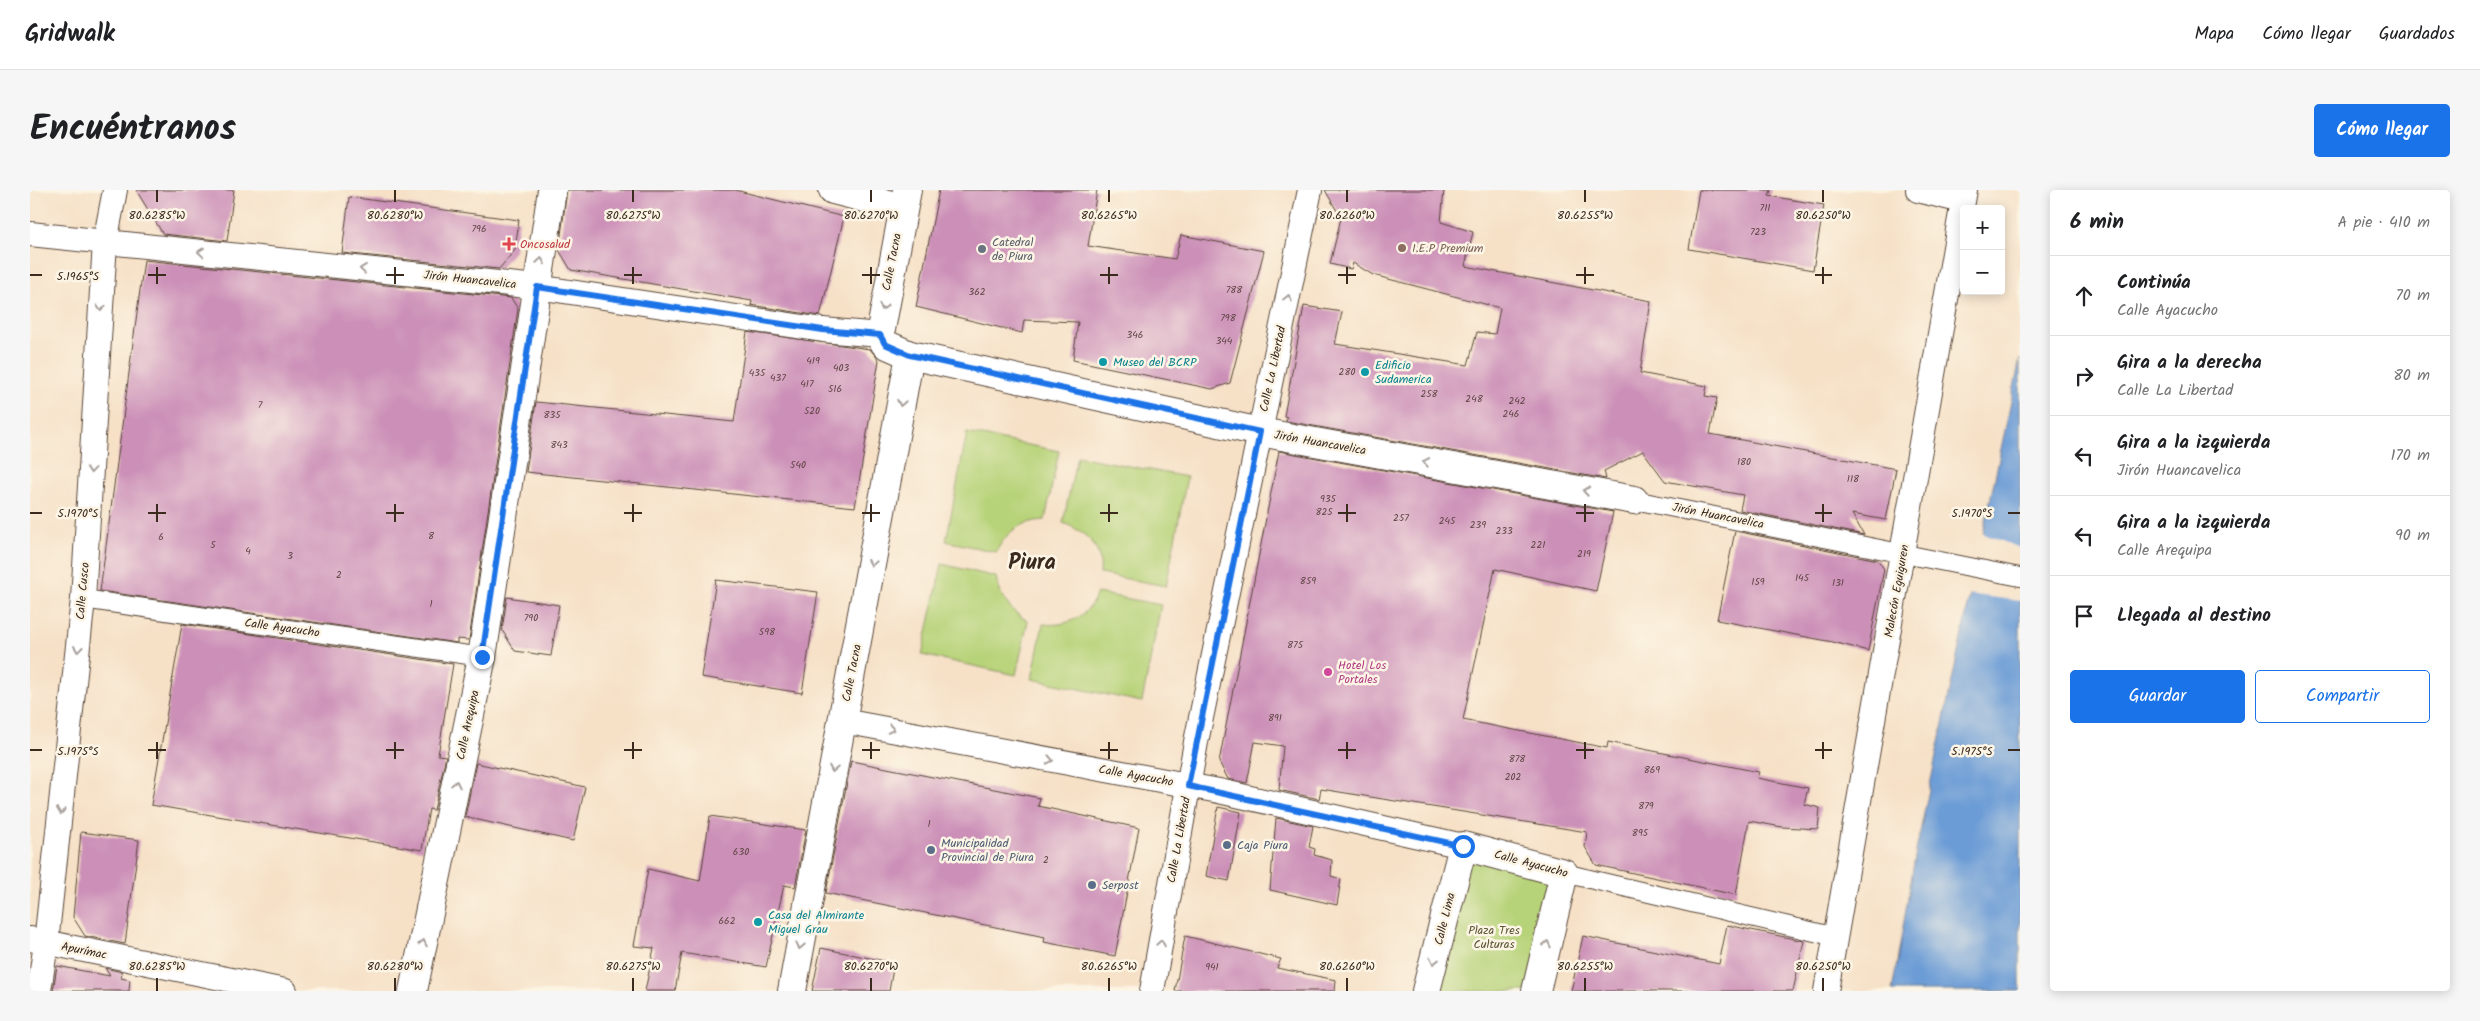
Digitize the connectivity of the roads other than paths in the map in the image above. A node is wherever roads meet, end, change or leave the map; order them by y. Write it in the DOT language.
graph roads {
  1 [pos="115,190"];
  2 [pos="552,190"];
  3 [pos="833,190"];
  4 [pos="1310,190"];
  5 [pos="1918,190"];
  6 [pos="1964,195"];
  7 [pos="905,199"];
  8 [pos="30,234"];
  9 [pos="105,242"];
  10 [pos="537,287"];
  11 [pos="880,335"];
  12 [pos="910,355"];
  13 [pos="1260,432"];
  14 [pos="1634,500"];
  15 [pos="1903,552"];
  16 [pos="2020,577"];
  17 [pos="83,599"];
  18 [pos="482,657"];
  19 [pos="842,721"];
  20 [pos="1188,786"];
  21 [pos="1463,846"];
  22 [pos="1564,873"];
  23 [pos="1836,937"];
  24 [pos="38,941"];
  25 [pos="39,991"];
  26 [pos="285,991"];
  27 [pos="413,991"];
  28 [pos="792,991"];
  29 [pos="1152,991"];
  30 [pos="1426,991"];
  31 [pos="1536,991"];
  32 [pos="1826,991"];
  1 -- 9 [label="street, Calle Cusco"];
  10 -- 2 [label="street, Calle Arequipa, one-way"];
  3 -- 7 [label="street"];
  13 -- 4 [label="street, Calle La Libertad, one-way"];
  5 -- 6 [label="street"];
  6 -- 15 [label="street, Malecón Eguiguren"];
  7 -- 11 [label="street, Calle Tacna, one-way"];
  8 -- 9 [label="street, Jirón Huancavelica"];
  10 -- 9 [label="street, Jirón Huancavelica, one-way"];
  9 -- 17 [label="street, Calle Cusco, one-way"];
  10 -- 11 [label="street, Jirón Huancavelica"];
  10 -- 18 [label="street, Calle Arequipa"];
  11 -- 12 [label="street, Jirón Huancavelica"];
  12 -- 13 [label="street, Jirón Huancavelica"];
  12 -- 19 [label="street, Calle Tacna, one-way"];
  14 -- 13 [label="street, Jirón Huancavelica, one-way"];
  13 -- 20 [label="street, Calle La Libertad"];
  14 -- 15 [label="street, Jirón Huancavelica"];
  15 -- 16 [label="street, Jirón Huancavelica"];
  15 -- 23 [label="street, Malecón Eguiguren"];
  17 -- 18 [label="street, Calle Ayacucho"];
  17 -- 24 [label="street, Calle Cusco, one-way"];
  27 -- 18 [label="street, Calle Arequipa, one-way"];
  19 -- 20 [label="street, Calle Ayacucho, one-way"];
  19 -- 28 [label="street, Calle Tacna, one-way"];
  20 -- 21 [label="street, Calle Ayacucho"];
  29 -- 20 [label="street, Calle La Libertad, one-way"];
  21 -- 22 [label="street, Calle Ayacucho"];
  21 -- 30 [label="street, Calle Lima, one-way"];
  22 -- 23 [label="street, Calle Ayacucho"];
  31 -- 22 [label="street, one-way"];
  23 -- 32 [label="street, Malecón Eguiguren"];
  24 -- 25 [label="street, Calle Cusco"];
  24 -- 26 [label="street, Apurímac"];
}
